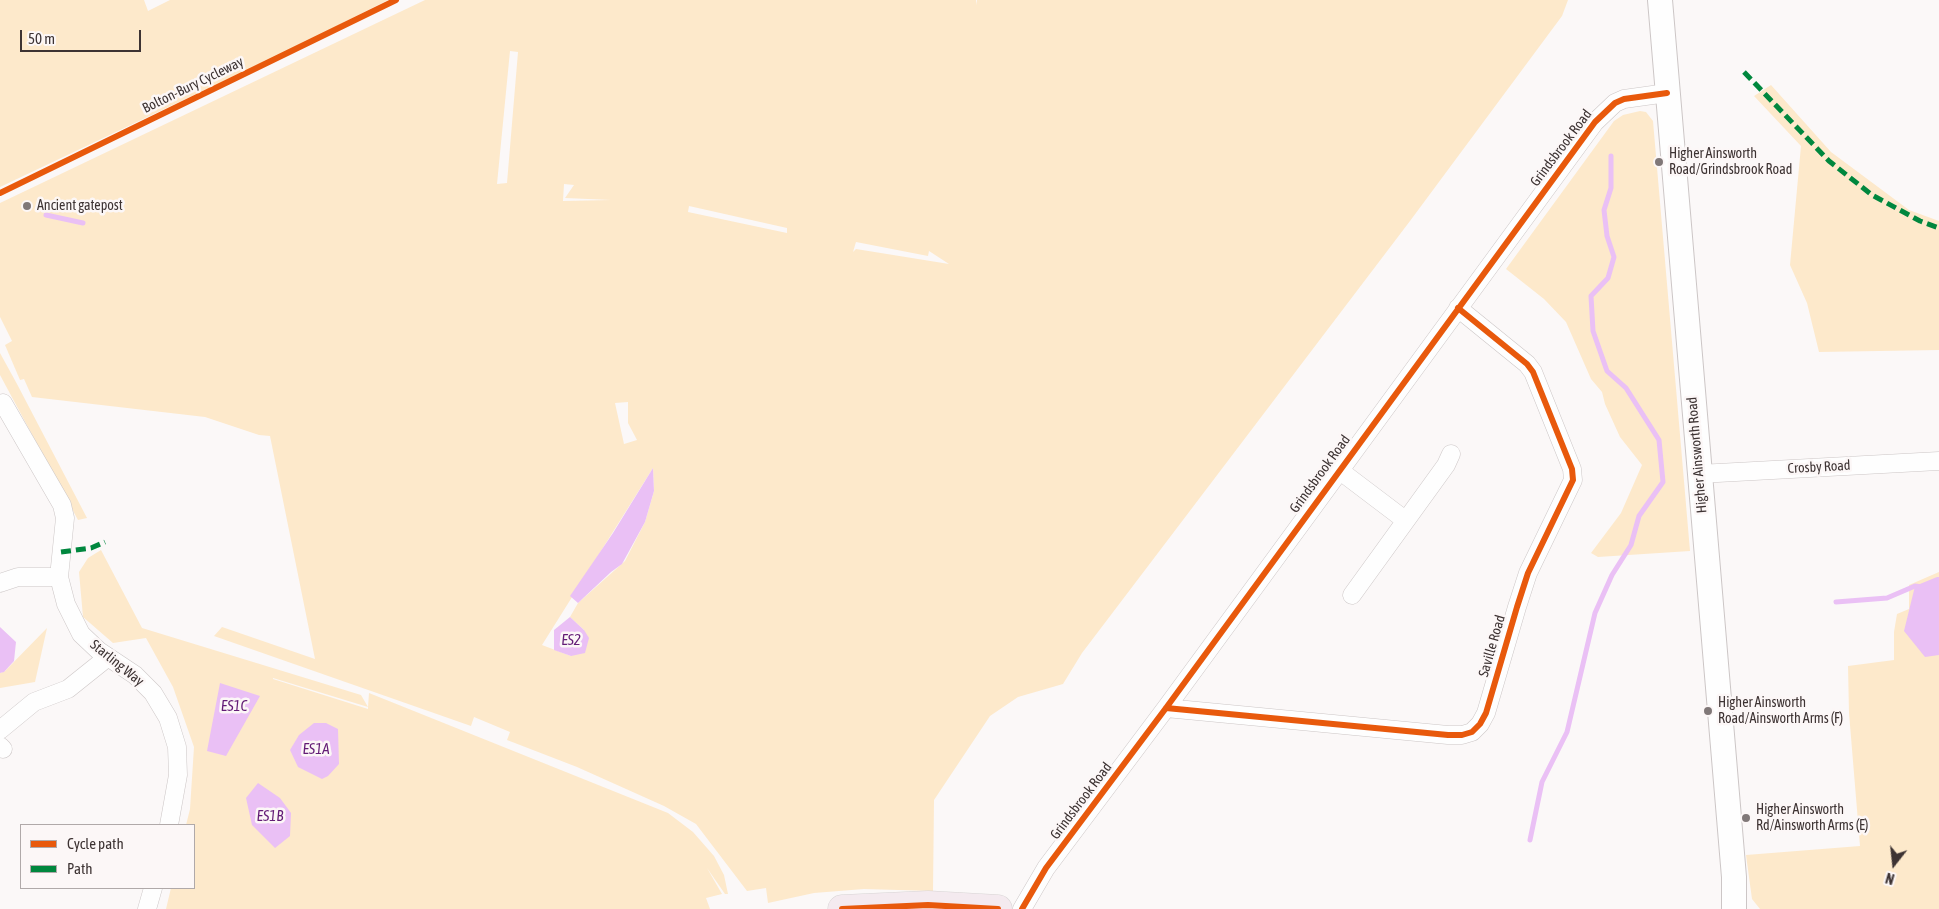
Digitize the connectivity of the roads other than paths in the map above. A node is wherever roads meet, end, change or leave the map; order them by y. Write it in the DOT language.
graph roads {
  1 [pos="1660,0"];
  2 [pos="1667,93"];
  3 [pos="1458,308"];
  4 [pos="1,401"];
  5 [pos="1451,454"];
  6 [pos="1939,461"];
  7 [pos="1339,470"];
  8 [pos="1699,474"];
  9 [pos="1405,520"];
  10 [pos="59,577"];
  11 [pos="0,583"];
  12 [pos="1352,594"];
  13 [pos="108,657"];
  14 [pos="1166,708"];
  15 [pos="0,730"];
  16 [pos="169,824"];
  17 [pos="153,889"];
  18 [pos="147,909"];
  19 [pos="842,909"];
  20 [pos="998,909"];
  21 [pos="1022,909"];
  22 [pos="1734,909"];
  1 -- 2 [label="main road, Higher Ainsworth Road"];
  2 -- 3 [label="street, Grindsbrook Road"];
  2 -- 8 [label="main road, Higher Ainsworth Road"];
  3 -- 7 [label="street, Grindsbrook Road"];
  3 -- 14 [label="street, Saville Road"];
  4 -- 10 [label="street, Starling Way"];
  5 -- 9 [label="street"];
  6 -- 8 [label="street, Crosby Road"];
  7 -- 9 [label="street"];
  7 -- 14 [label="street, Grindsbrook Road"];
  8 -- 22 [label="main road, Higher Ainsworth Road"];
  9 -- 12 [label="street"];
  10 -- 11 [label="street"];
  10 -- 13 [label="street, Starling Way"];
  13 -- 15 [label="street"];
  13 -- 16 [label="street, Starling Way"];
  14 -- 21 [label="street, Grindsbrook Road"];
  17 -- 18 [label="street"];
  19 -- 20 [label="highway"];
}
